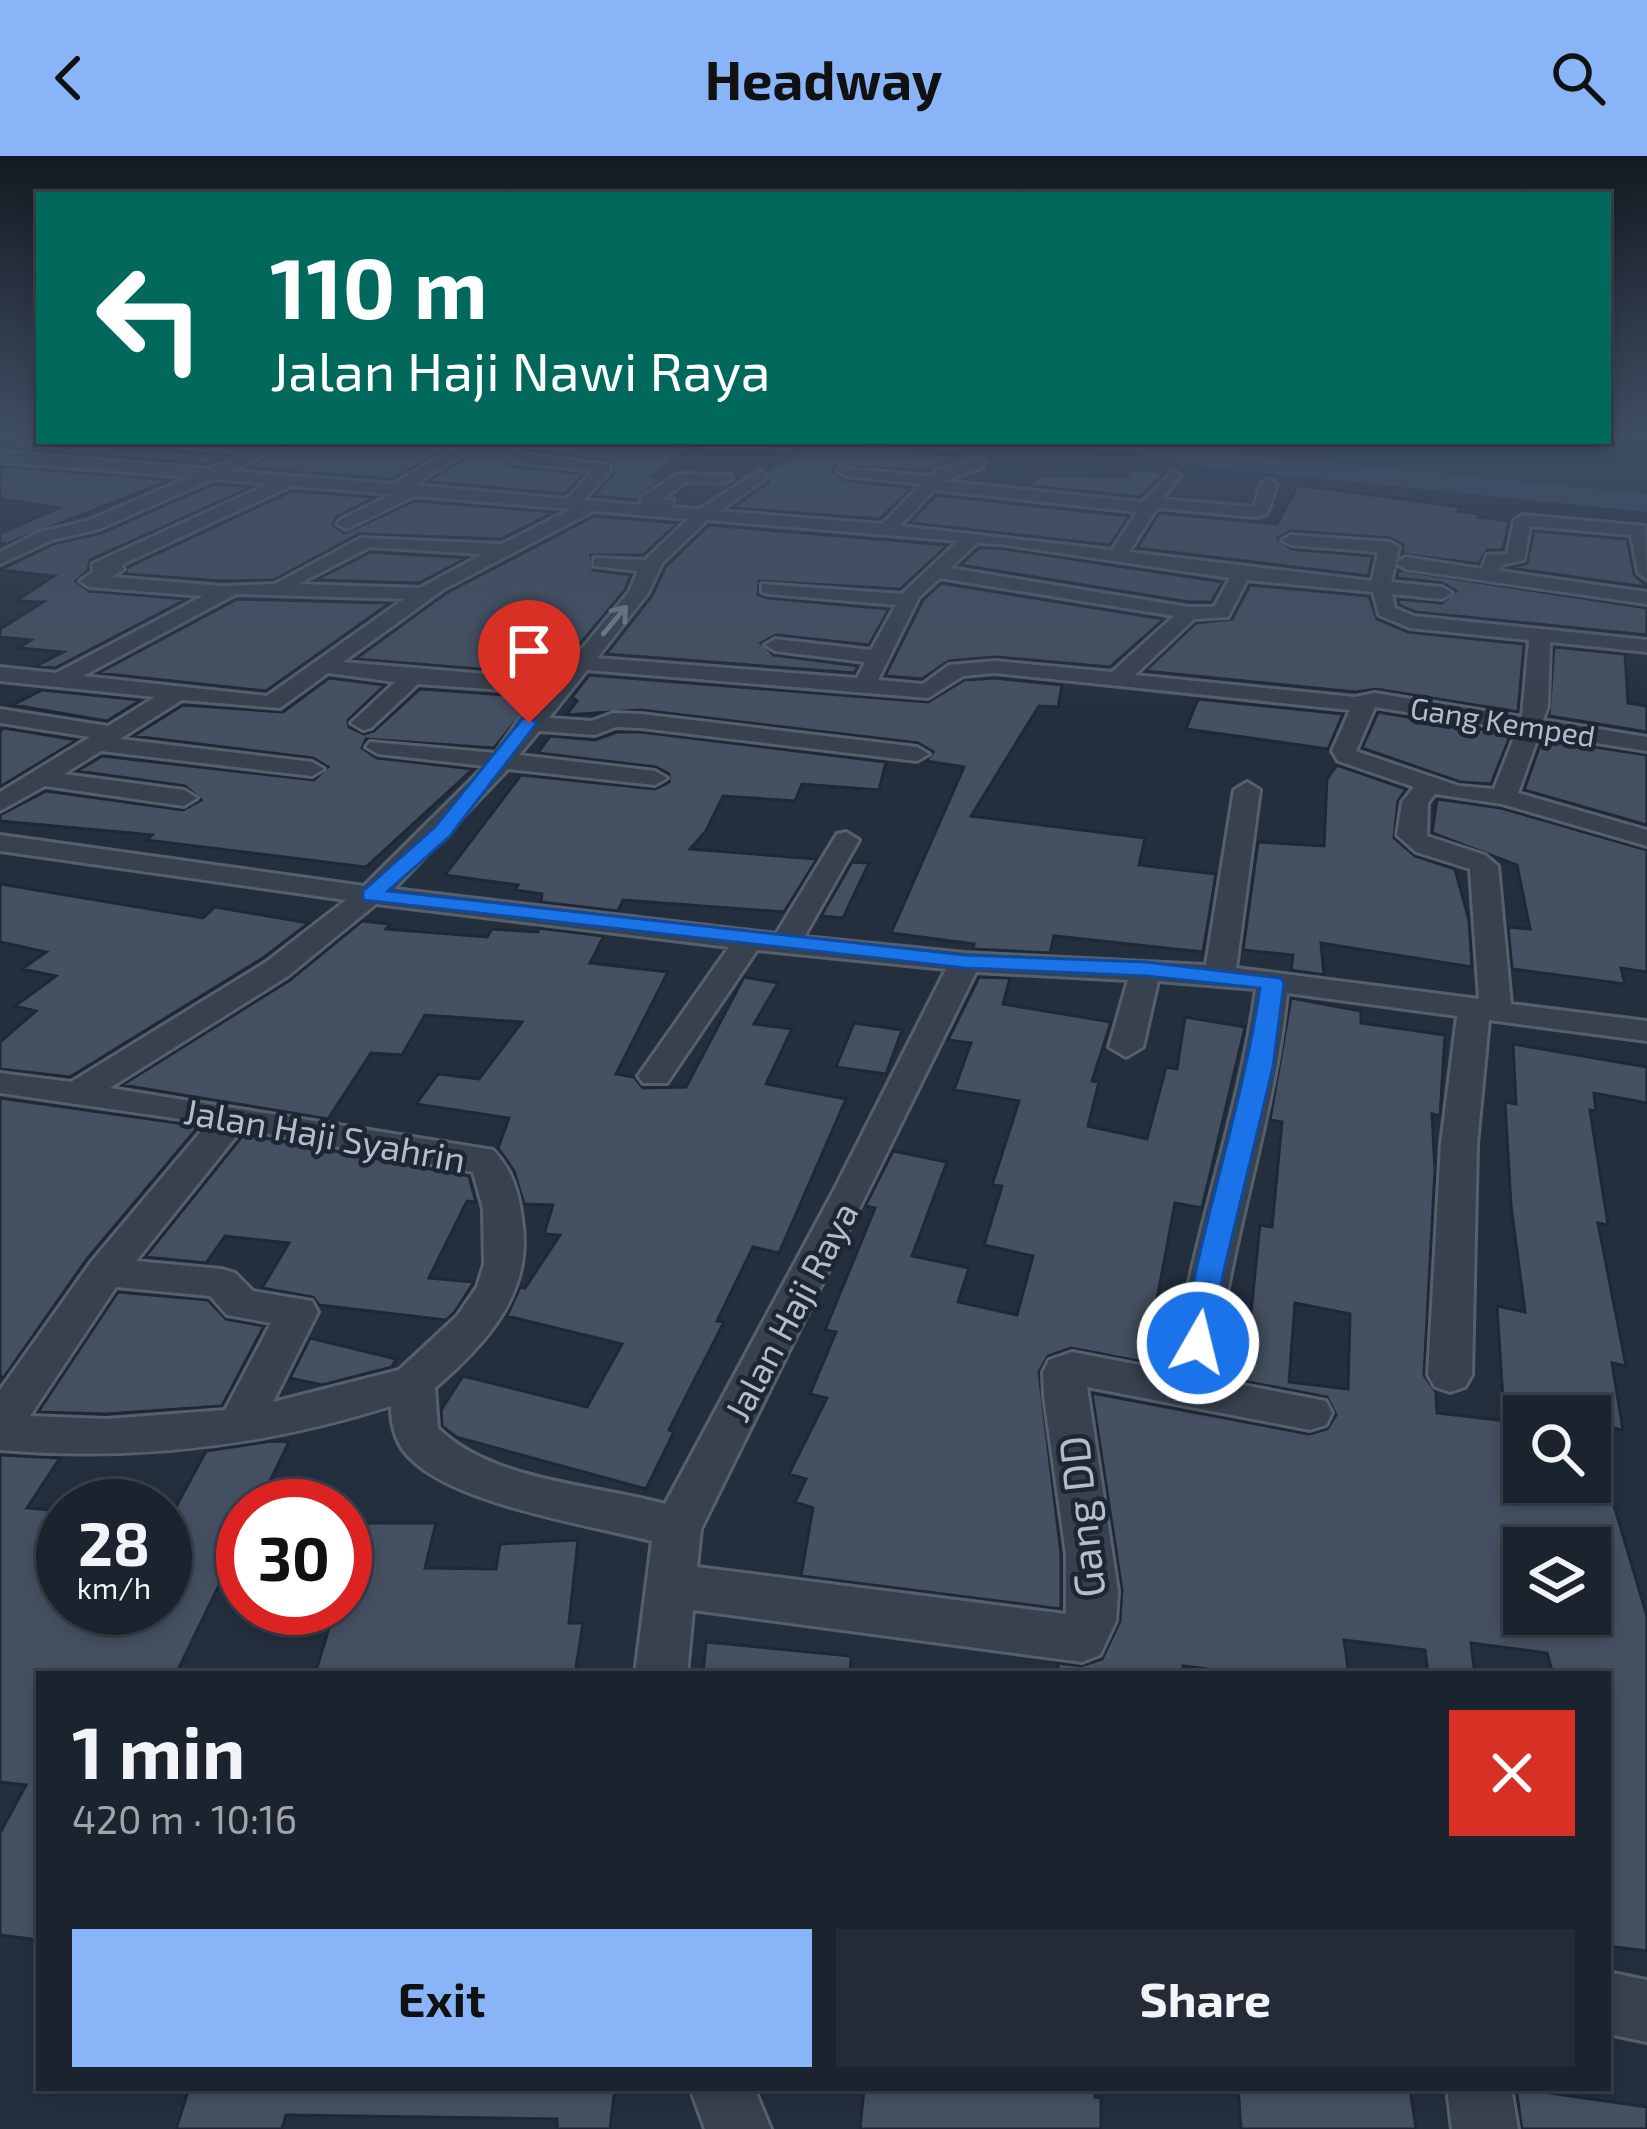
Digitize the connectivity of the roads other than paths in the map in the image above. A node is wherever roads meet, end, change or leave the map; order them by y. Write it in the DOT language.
graph roads {
  1 [pos="80,528"];
  2 [pos="185,528"];
  3 [pos="544,528"];
  4 [pos="681,528"];
  5 [pos="845,528"];
  6 [pos="888,528"];
  7 [pos="1008,528"];
  8 [pos="1136,528"];
  9 [pos="1521,528"];
  10 [pos="1617,528"];
  11 [pos="884,532"];
  12 [pos="972,538"];
  13 [pos="1000,539"];
  14 [pos="1208,542"];
  15 [pos="510,550"];
  16 [pos="1118,557"];
  17 [pos="1383,558"];
  18 [pos="0,559"];
  19 [pos="600,562"];
  20 [pos="646,566"];
  21 [pos="1192,568"];
  22 [pos="933,571"];
  23 [pos="1647,573"];
  24 [pos="1240,574"];
  25 [pos="1490,575"];
  26 [pos="1290,579"];
  27 [pos="1380,585"];
  28 [pos="281,586"];
  29 [pos="769,588"];
  30 [pos="225,592"];
  31 [pos="1442,592"];
  32 [pos="425,593"];
  33 [pos="1647,598"];
  34 [pos="908,599"];
  35 [pos="1589,614"];
  36 [pos="1182,619"];
  37 [pos="1430,623"];
  38 [pos="1540,635"];
  39 [pos="775,645"];
  40 [pos="1647,646"];
  41 [pos="1428,656"];
  42 [pos="875,658"];
  43 [pos="579,663"];
  44 [pos="325,666"];
  45 [pos="0,674"];
  46 [pos="412,677"];
  47 [pos="1119,678"];
  48 [pos="60,680"];
  49 [pos="864,685"];
  50 [pos="558,687"];
  51 [pos="178,693"];
  52 [pos="1364,706"];
  53 [pos="0,716"];
  54 [pos="364,723"];
  55 [pos="529,723"];
  56 [pos="1531,725"];
  57 [pos="104,739"];
  58 [pos="1647,744"];
  59 [pos="378,747"];
  60 [pos="917,754"];
  61 [pos="500,761"];
  62 [pos="312,769"];
  63 [pos="39,778"];
  64 [pos="655,778"];
  65 [pos="1429,786"];
  66 [pos="1247,790"];
  67 [pos="1504,797"];
  68 [pos="184,798"];
  69 [pos="0,802"];
  70 [pos="1647,838"];
  71 [pos="846,840"];
  72 [pos="0,843"];
  73 [pos="370,895"];
  74 [pos="748,940"];
  75 [pos="785,943"];
  76 [pos="965,962"];
  77 [pos="1146,969"];
  78 [pos="1220,975"];
  79 [pos="1272,983"];
  80 [pos="1485,1011"];
  81 [pos="1647,1031"];
  82 [pos="1126,1047"];
  83 [pos="655,1076"];
  84 [pos="0,1084"];
  85 [pos="78,1093"];
  86 [pos="233,1116"];
  87 [pos="106,1273"];
  88 [pos="1198,1343"];
  89 [pos="1450,1376"];
  90 [pos="414,1382"];
  91 [pos="1310,1413"];
  92 [pos="238,1426"];
  93 [pos="0,1429"];
  94 [pos="677,1528"];
  95 [pos="670,1585"];
  96 [pos="661,1671"];
  97 [pos="1611,2004"];
  98 [pos="1647,2011"];
  99 [pos="723,2091"];
  100 [pos="1479,2091"];
  101 [pos="738,2129"];
  102 [pos="1485,2129"];
  1 -- 18 [label="street"];
  2 -- 30 [label="street"];
  3 -- 15 [label="street"];
  4 -- 20 [label="street"];
  5 -- 11 [label="street"];
  6 -- 11 [label="street"];
  7 -- 13 [label="street"];
  8 -- 16 [label="street"];
  9 -- 25 [label="street"];
  10 -- 23 [label="street"];
  11 -- 12 [label="street"];
  12 -- 13 [label="street"];
  12 -- 22 [label="street"];
  13 -- 16 [label="street"];
  14 -- 21 [label="street"];
  15 -- 28 [label="street"];
  15 -- 32 [label="street"];
  16 -- 21 [label="street"];
  17 -- 25 [label="street"];
  17 -- 26 [label="street"];
  17 -- 27 [label="street"];
  19 -- 20 [label="street"];
  43 -- 20 [label="street, one-way"];
  21 -- 24 [label="street"];
  22 -- 34 [label="street"];
  22 -- 36 [label="street"];
  24 -- 26 [label="street"];
  24 -- 36 [label="street"];
  25 -- 35 [label="street"];
  26 -- 27 [label="street"];
  27 -- 31 [label="street"];
  27 -- 37 [label="street"];
  28 -- 30 [label="street"];
  28 -- 32 [label="street"];
  29 -- 34 [label="street"];
  30 -- 48 [label="street"];
  32 -- 44 [label="street"];
  33 -- 35 [label="street"];
  34 -- 42 [label="street"];
  35 -- 38 [label="street"];
  35 -- 40 [label="street"];
  36 -- 47 [label="street"];
  37 -- 38 [label="street"];
  37 -- 41 [label="street"];
  38 -- 56 [label="street"];
  39 -- 42 [label="street"];
  42 -- 49 [label="street"];
  43 -- 49 [label="street, Gang Kemped"];
  43 -- 50 [label="street"];
  44 -- 46 [label="street"];
  44 -- 51 [label="street"];
  45 -- 48 [label="street"];
  46 -- 50 [label="street"];
  46 -- 54 [label="street"];
  47 -- 49 [label="street, Gang Kemped"];
  47 -- 52 [label="street, Gang Kemped"];
  48 -- 51 [label="street"];
  50 -- 55 [label="street"];
  51 -- 57 [label="street"];
  52 -- 56 [label="street, Gang Kemped"];
  52 -- 65 [label="street"];
  53 -- 57 [label="street"];
  55 -- 60 [label="street"];
  55 -- 61 [label="street"];
  56 -- 58 [label="street, Gang Kemped"];
  56 -- 67 [label="street"];
  57 -- 62 [label="street"];
  57 -- 63 [label="street"];
  59 -- 61 [label="street"];
  61 -- 64 [label="street"];
  61 -- 73 [label="street"];
  63 -- 68 [label="street"];
  63 -- 69 [label="street"];
  65 -- 67 [label="street"];
  65 -- 80 [label="street"];
  66 -- 78 [label="street"];
  67 -- 70 [label="street"];
  71 -- 75 [label="street"];
  72 -- 73 [label="street"];
  73 -- 74 [label="street"];
  73 -- 85 [label="street"];
  74 -- 75 [label="street"];
  74 -- 83 [label="street"];
  75 -- 76 [label="street"];
  76 -- 77 [label="street"];
  76 -- 94 [label="street, Jalan Haji Raya"];
  77 -- 78 [label="street"];
  77 -- 82 [label="street"];
  78 -- 79 [label="street"];
  79 -- 80 [label="street"];
  79 -- 88 [label="street"];
  80 -- 81 [label="street"];
  80 -- 89 [label="street"];
  84 -- 85 [label="street, Jalan Haji Syahrin"];
  85 -- 86 [label="street, Jalan Haji Syahrin"];
  86 -- 87 [label="street"];
  86 -- 90 [label="street, Jalan Haji Syahrin"];
  87 -- 92 [label="street"];
  87 -- 93 [label="street"];
  90 -- 92 [label="street"];
  90 -- 94 [label="street"];
  91 -- 95 [label="street, Gang DD"];
  92 -- 93 [label="street"];
  94 -- 95 [label="street, Jalan Haji Raya"];
  95 -- 96 [label="street, Jalan Haji Raya"];
  97 -- 98 [label="street"];
  99 -- 101 [label="street"];
  100 -- 102 [label="street"];
}
